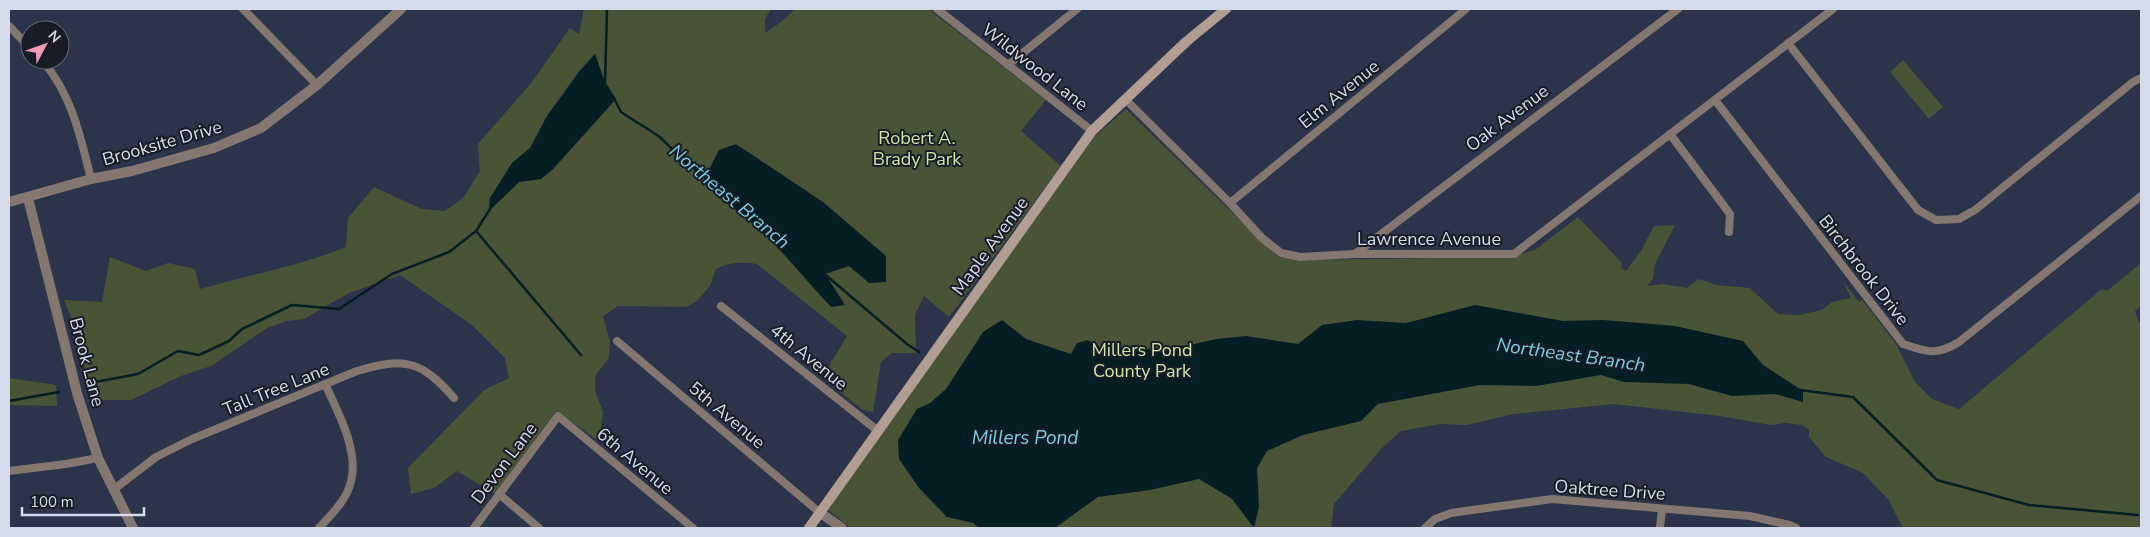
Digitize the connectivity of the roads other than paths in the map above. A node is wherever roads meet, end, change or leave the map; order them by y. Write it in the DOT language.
graph roads {
  1 [pos="243,9"];
  2 [pos="401,9"];
  3 [pos="937,9"];
  4 [pos="1077,9"];
  5 [pos="1226,9"];
  6 [pos="1466,9"];
  7 [pos="1678,9"];
  8 [pos="1832,9"];
  9 [pos="9,26"];
  10 [pos="20,38"];
  11 [pos="1788,43"];
  12 [pos="1008,65"];
  13 [pos="49,70"];
  14 [pos="2141,78"];
  15 [pos="317,85"];
  16 [pos="1126,100"];
  17 [pos="1715,100"];
  18 [pos="1092,131"];
  19 [pos="1670,134"];
  20 [pos="91,179"];
  21 [pos="2141,196"];
  22 [pos="28,198"];
  23 [pos="9,202"];
  24 [pos="1230,203"];
  25 [pos="1729,232"];
  26 [pos="1355,254"];
  27 [pos="721,306"];
  28 [pos="616,341"];
  29 [pos="326,386"];
  30 [pos="454,398"];
  31 [pos="558,416"];
  32 [pos="878,431"];
  33 [pos="98,458"];
  34 [pos="9,471"];
  35 [pos="113,490"];
  36 [pos="498,494"];
  37 [pos="1662,509"];
  38 [pos="819,512"];
  39 [pos="133,528"];
  40 [pos="319,528"];
  41 [pos="474,528"];
  42 [pos="539,528"];
  43 [pos="693,528"];
  44 [pos="809,528"];
  45 [pos="842,528"];
  46 [pos="1425,528"];
  47 [pos="1660,528"];
  48 [pos="1796,528"];
  1 -- 15 [label="street"];
  2 -- 15 [label="street, Brooksite Drive"];
  3 -- 12 [label="street, Wildwood Lane"];
  4 -- 12 [label="street"];
  5 -- 16 [label="main road, Maple Avenue"];
  6 -- 24 [label="street, Elm Avenue"];
  7 -- 26 [label="street, Oak Avenue"];
  8 -- 11 [label="street, Lawrence Avenue"];
  9 -- 10 [label="street"];
  11 -- 14 [label="street"];
  11 -- 17 [label="street, Lawrence Avenue"];
  12 -- 18 [label="street, Wildwood Lane"];
  13 -- 20 [label="street"];
  15 -- 20 [label="street, Brooksite Drive"];
  16 -- 18 [label="main road, Maple Avenue"];
  16 -- 24 [label="street, Lawrence Avenue"];
  17 -- 19 [label="street, Lawrence Avenue"];
  17 -- 21 [label="street, Birchbrook Drive"];
  18 -- 32 [label="main road, Maple Avenue"];
  19 -- 25 [label="street"];
  19 -- 26 [label="street, Lawrence Avenue"];
  20 -- 22 [label="street, Brooksite Drive"];
  22 -- 23 [label="street, Brooksite Drive"];
  22 -- 33 [label="street, Brook Lane"];
  24 -- 26 [label="street, Lawrence Avenue"];
  27 -- 32 [label="street, 4th Avenue"];
  28 -- 38 [label="street, 5th Avenue"];
  29 -- 30 [label="street, Tall Tree Lane"];
  29 -- 35 [label="street, Tall Tree Lane"];
  29 -- 40 [label="street"];
  31 -- 36 [label="street, Devon Lane"];
  31 -- 43 [label="street, 6th Avenue"];
  32 -- 38 [label="main road, Maple Avenue"];
  33 -- 34 [label="street"];
  33 -- 35 [label="street, Brook Lane"];
  35 -- 39 [label="street, Brook Lane"];
  36 -- 41 [label="street, Devon Lane"];
  36 -- 42 [label="street"];
  37 -- 46 [label="street, Oaktree Drive"];
  37 -- 47 [label="street"];
  37 -- 48 [label="street, Oaktree Drive"];
  38 -- 44 [label="main road, Maple Avenue"];
  38 -- 45 [label="street"];
}
